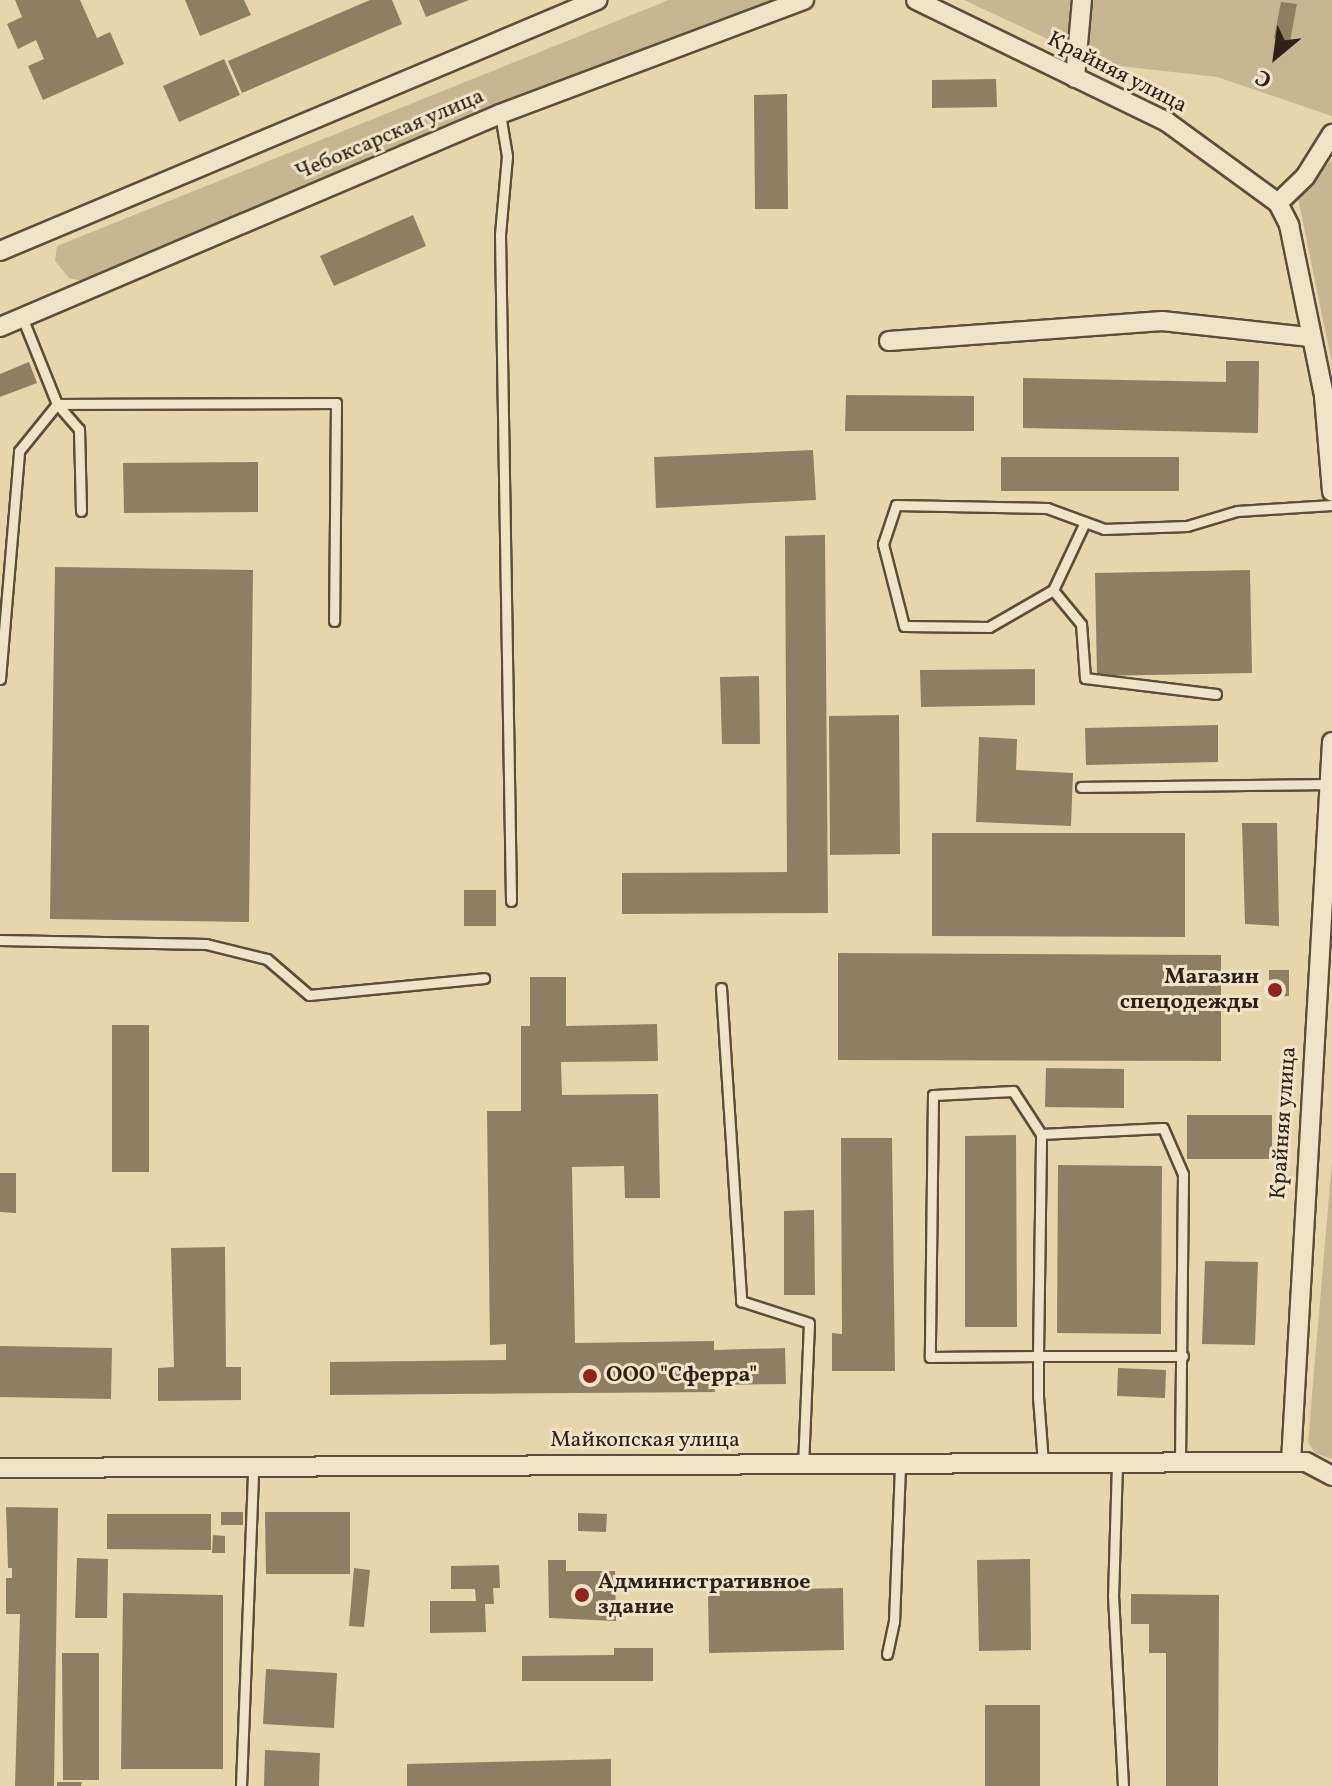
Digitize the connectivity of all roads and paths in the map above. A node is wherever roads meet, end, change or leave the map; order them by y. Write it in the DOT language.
graph roads {
  1 [pos="597,0"];
  2 [pos="804,0"];
  3 [pos="916,0"];
  4 [pos="1082,0"];
  5 [pos="1075,78"];
  6 [pos="500,114"];
  7 [pos="1332,134"];
  8 [pos="1278,203"];
  9 [pos="0,251"];
  10 [pos="22,317"];
  11 [pos="0,327"];
  12 [pos="1310,337"];
  13 [pos="889,341"];
  14 [pos="57,404"];
  15 [pos="1332,492"];
  16 [pos="1332,505"];
  17 [pos="81,511"];
  18 [pos="1085,522"];
  19 [pos="1053,590"];
  20 [pos="334,621"];
  21 [pos="0,679"];
  22 [pos="1216,694"];
  23 [pos="1332,742"];
  24 [pos="1329,784"];
  25 [pos="1081,787"];
  26 [pos="511,901"];
  27 [pos="0,940"];
  28 [pos="484,978"];
  29 [pos="721,988"];
  30 [pos="1041,1134"];
  31 [pos="1038,1356"];
  32 [pos="1183,1356"];
  33 [pos="1291,1462"];
  34 [pos="1043,1463"];
  35 [pos="1117,1463"];
  36 [pos="1180,1463"];
  37 [pos="900,1464"];
  38 [pos="803,1465"];
  39 [pos="0,1468"];
  40 [pos="253,1468"];
  41 [pos="1332,1476"];
  42 [pos="887,1654"];
  43 [pos="241,1786"];
  44 [pos="1123,1786"];
  1 -- 9 [label="street, Чебоксарская улица"];
  2 -- 6 [label="street, Чебоксарская улица"];
  3 -- 5 [label="street, Крайняя улица"];
  4 -- 5 [label="street"];
  5 -- 8 [label="street, Крайняя улица"];
  6 -- 10 [label="street, Чебоксарская улица"];
  6 -- 26 [label="lane"];
  7 -- 8 [label="street"];
  8 -- 12 [label="street"];
  10 -- 11 [label="street, Чебоксарская улица"];
  10 -- 14 [label="lane"];
  12 -- 13 [label="street"];
  12 -- 15 [label="street"];
  14 -- 17 [label="lane"];
  14 -- 20 [label="lane"];
  14 -- 21 [label="lane"];
  16 -- 18 [label="lane"];
  18 -- 19 [label="lane"];
  18 -- 19 [label="lane"];
  19 -- 22 [label="lane"];
  23 -- 24 [label="street, Крайняя улица"];
  24 -- 25 [label="lane"];
  24 -- 33 [label="street, Крайняя улица"];
  27 -- 28 [label="lane"];
  29 -- 38 [label="lane"];
  30 -- 31 [label="lane"];
  30 -- 31 [label="lane"];
  30 -- 32 [label="lane"];
  31 -- 32 [label="lane"];
  31 -- 34 [label="lane"];
  32 -- 36 [label="lane"];
  33 -- 36 [label="street, Майкопская улица"];
  33 -- 41 [label="street"];
  34 -- 35 [label="street, Майкопская улица"];
  34 -- 37 [label="street, Майкопская улица"];
  35 -- 36 [label="street, Майкопская улица"];
  35 -- 44 [label="lane"];
  37 -- 38 [label="street, Майкопская улица"];
  37 -- 42 [label="lane"];
  38 -- 40 [label="street, Майкопская улица"];
  39 -- 40 [label="street, Майкопская улица"];
  40 -- 43 [label="lane"];
}
